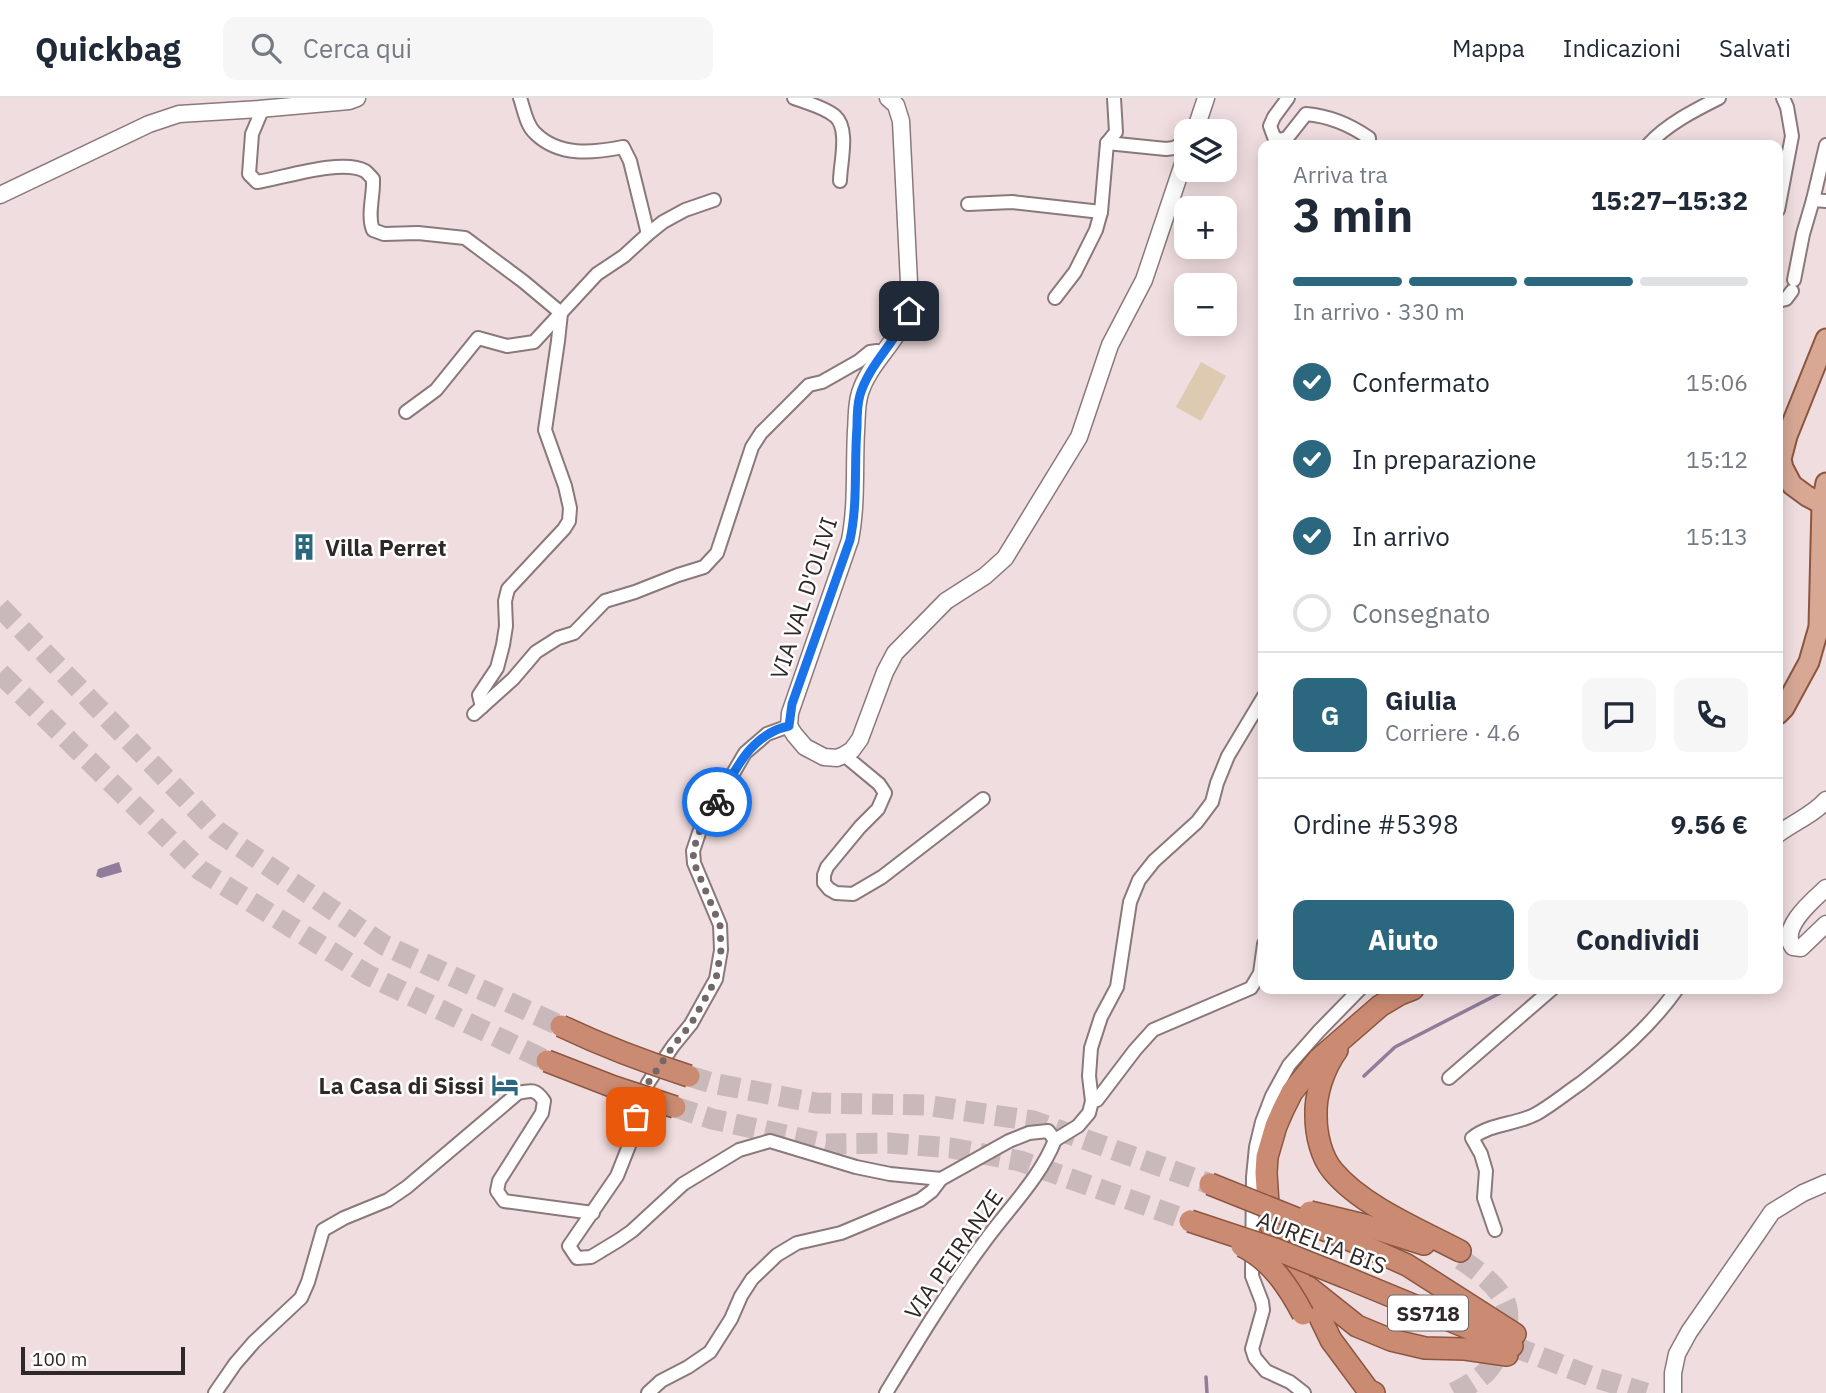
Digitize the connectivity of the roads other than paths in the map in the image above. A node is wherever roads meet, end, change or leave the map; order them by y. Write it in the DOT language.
graph roads {
  1 [pos="357,98"];
  2 [pos="520,98"];
  3 [pos="794,98"];
  4 [pos="888,98"];
  5 [pos="1114,98"];
  6 [pos="1206,98"];
  7 [pos="1288,98"];
  8 [pos="1719,98"];
  9 [pos="1783,98"];
  10 [pos="260,109"];
  11 [pos="1199,119"];
  12 [pos="1280,140"];
  13 [pos="1280,140"];
  14 [pos="1368,140"];
  15 [pos="1653,140"];
  16 [pos="1107,143"];
  17 [pos="1826,145"];
  18 [pos="1174,148"];
  19 [pos="840,181"];
  20 [pos="1177,182"];
  21 [pos="1783,184"];
  22 [pos="0,195"];
  23 [pos="714,200"];
  24 [pos="1819,200"];
  25 [pos="968,204"];
  26 [pos="1101,212"];
  27 [pos="648,233"];
  28 [pos="1055,298"];
  29 [pos="1783,299"];
  30 [pos="561,313"];
  31 [pos="1826,339"];
  32 [pos="883,354"];
  33 [pos="406,412"];
  34 [pos="1783,447"];
  35 [pos="1783,465"];
  36 [pos="1826,483"];
  37 [pos="1822,504"];
  38 [pos="1258,706"];
  39 [pos="1783,708"];
  40 [pos="789,726"];
  41 [pos="844,755"];
  42 [pos="983,799"];
  43 [pos="1826,800"];
  44 [pos="1783,830"];
  45 [pos="1826,888"];
  46 [pos="1826,924"];
  47 [pos="1258,976"];
  48 [pos="1355,994"];
  49 [pos="1400,994"];
  50 [pos="1546,994"];
  51 [pos="1672,994"];
  52 [pos="561,1026"];
  53 [pos="1346,1037"];
  54 [pos="547,1060"];
  55 [pos="689,1076"];
  56 [pos="1449,1078"];
  57 [pos="1092,1101"];
  58 [pos="675,1107"];
  59 [pos="1055,1140"];
  60 [pos="941,1179"];
  61 [pos="1826,1183"];
  62 [pos="1210,1184"];
  63 [pos="593,1213"];
  64 [pos="1495,1230"];
  65 [pos="1362,1235"];
  66 [pos="1296,1277"];
  67 [pos="1512,1345"];
  68 [pos="215,1393"];
  69 [pos="648,1393"];
  70 [pos="886,1393"];
  71 [pos="1304,1393"];
  72 [pos="1362,1393"];
  73 [pos="1374,1393"];
  74 [pos="1673,1393"];
  1 -- 10 [label="street"];
  2 -- 27 [label="street"];
  3 -- 19 [label="street"];
  4 -- 32 [label="street, VIA VAL D'OLIVI"];
  5 -- 16 [label="street"];
  6 -- 11 [label="street"];
  7 -- 12 [label="street"];
  8 -- 15 [label="street"];
  9 -- 21 [label="street"];
  10 -- 22 [label="street"];
  10 -- 30 [label="street"];
  13 -- 14 [label="street"];
  16 -- 18 [label="street"];
  16 -- 26 [label="street"];
  17 -- 24 [label="street"];
  20 -- 41 [label="street"];
  23 -- 27 [label="street"];
  24 -- 29 [label="street"];
  25 -- 26 [label="street"];
  26 -- 28 [label="street"];
  27 -- 30 [label="street"];
  30 -- 32 [label="street"];
  30 -- 33 [label="street"];
  31 -- 34 [label="main road"];
  32 -- 40 [label="street, VIA VAL D'OLIVI"];
  35 -- 37 [label="main road"];
  36 -- 37 [label="main road"];
  37 -- 39 [label="main road"];
  38 -- 57 [label="street"];
  40 -- 41 [label="street"];
  40 -- 63 [label="street"];
  41 -- 42 [label="street"];
  43 -- 44 [label="street"];
  45 -- 46 [label="street"];
  47 -- 57 [label="street"];
  48 -- 71 [label="street"];
  49 -- 53 [label="highway"];
  50 -- 56 [label="street"];
  51 -- 64 [label="street"];
  52 -- 55 [label="highway, bridge"];
  53 -- 65 [label="highway"];
  53 -- 66 [label="highway"];
  54 -- 58 [label="highway, bridge"];
  57 -- 59 [label="street"];
  59 -- 60 [label="street"];
  59 -- 70 [label="street, VIA PEIRANZE"];
  60 -- 63 [label="street"];
  60 -- 69 [label="street"];
  61 -- 74 [label="street"];
  62 -- 65 [label="highway, AURELIA BIS / SS718, bridge"];
  63 -- 68 [label="street"];
  65 -- 67 [label="highway, AURELIA BIS / SS718"];
  66 -- 67 [label="highway"];
  66 -- 73 [label="highway"];
  67 -- 72 [label="highway, AURELIA BIS / SS718, bridge"];
}
